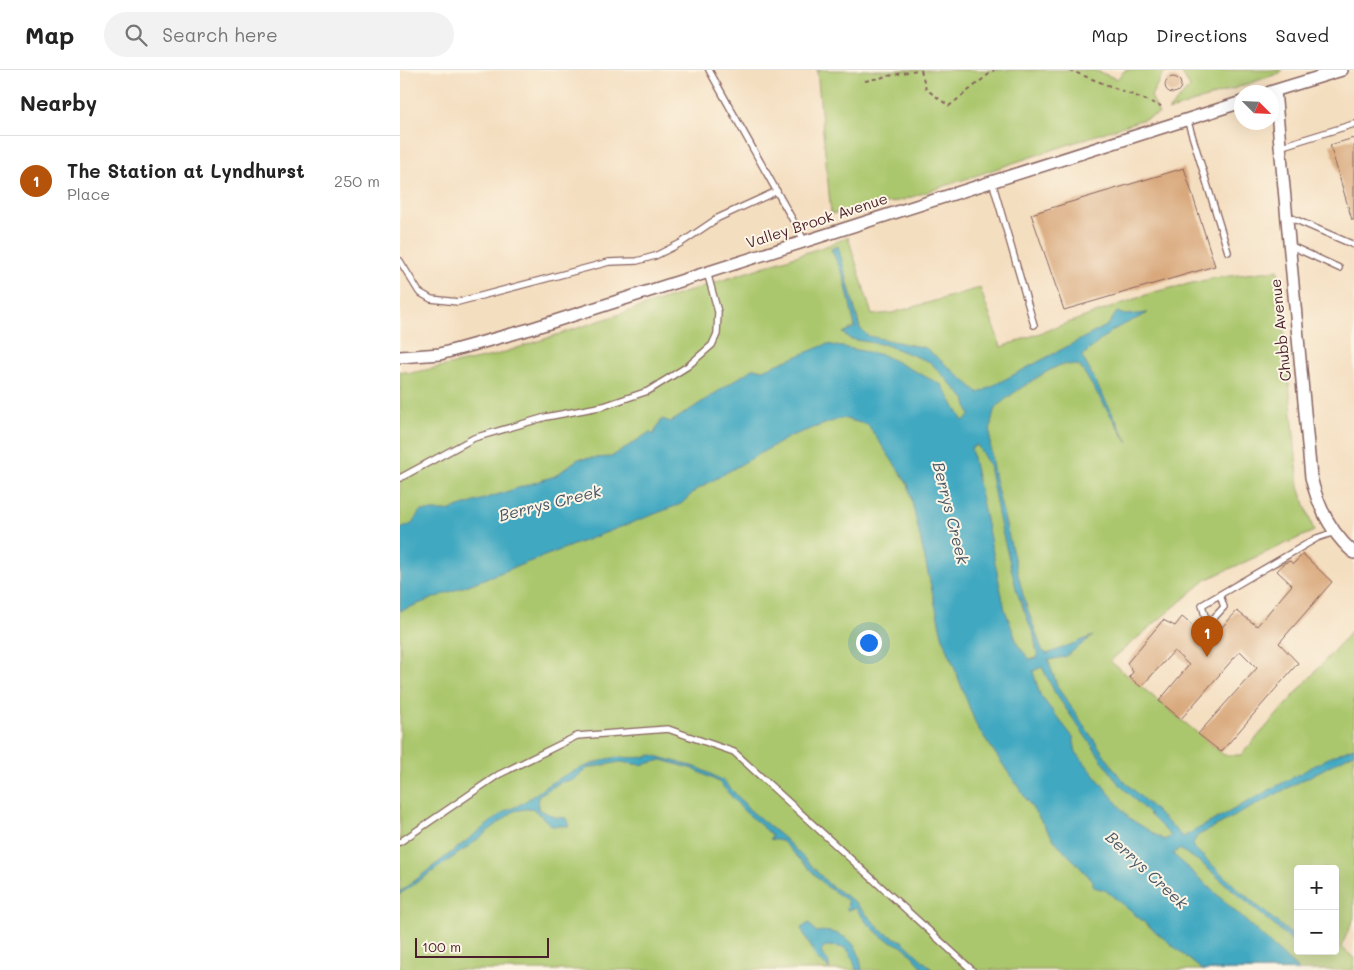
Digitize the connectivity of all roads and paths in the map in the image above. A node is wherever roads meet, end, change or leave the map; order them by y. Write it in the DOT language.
graph roads {
  1 [pos="709,70"];
  2 [pos="917,70"];
  3 [pos="921,70"];
  4 [pos="994,70"];
  5 [pos="1070,70"];
  6 [pos="1335,71"];
  7 [pos="865,81"];
  8 [pos="1279,90"];
  9 [pos="1234,104"];
  10 [pos="1161,106"];
  11 [pos="1187,119"];
  12 [pos="1354,124"];
  13 [pos="1278,130"];
  14 [pos="1280,147"];
  15 [pos="992,181"];
  16 [pos="777,191"];
  17 [pos="1286,216"];
  18 [pos="805,242"];
  19 [pos="1288,245"];
  20 [pos="1354,245"];
  21 [pos="1228,252"];
  22 [pos="400,261"];
  23 [pos="1339,268"];
  24 [pos="707,272"];
  25 [pos="1034,325"];
  26 [pos="400,356"];
  27 [pos="400,478"];
  28 [pos="1335,532"];
  29 [pos="1354,553"];
  30 [pos="1220,595"];
  31 [pos="400,842"];
  32 [pos="972,970"];
  1 -- 16 [label="lane"];
  2 -- 7 [label="path"];
  3 -- 4 [label="path"];
  5 -- 10 [label="path"];
  6 -- 8 [label="street"];
  9 -- 11 [label="street, Valley Brook Avenue"];
  11 -- 15 [label="street, Valley Brook Avenue"];
  11 -- 21 [label="lane"];
  12 -- 14 [label="lane"];
  13 -- 14 [label="street, Chubb Avenue"];
  14 -- 17 [label="street, Chubb Avenue"];
  15 -- 18 [label="street, Valley Brook Avenue"];
  15 -- 25 [label="lane"];
  16 -- 18 [label="lane"];
  16 -- 22 [label="lane"];
  17 -- 19 [label="street, Chubb Avenue"];
  17 -- 20 [label="lane"];
  18 -- 24 [label="street, Valley Brook Avenue"];
  19 -- 23 [label="lane"];
  19 -- 28 [label="street, Chubb Avenue"];
  24 -- 26 [label="street, Valley Brook Avenue"];
  24 -- 27 [label="lane"];
  28 -- 29 [label="street, Chubb Avenue"];
  28 -- 30 [label="lane"];
  31 -- 32 [label="lane"];
}
